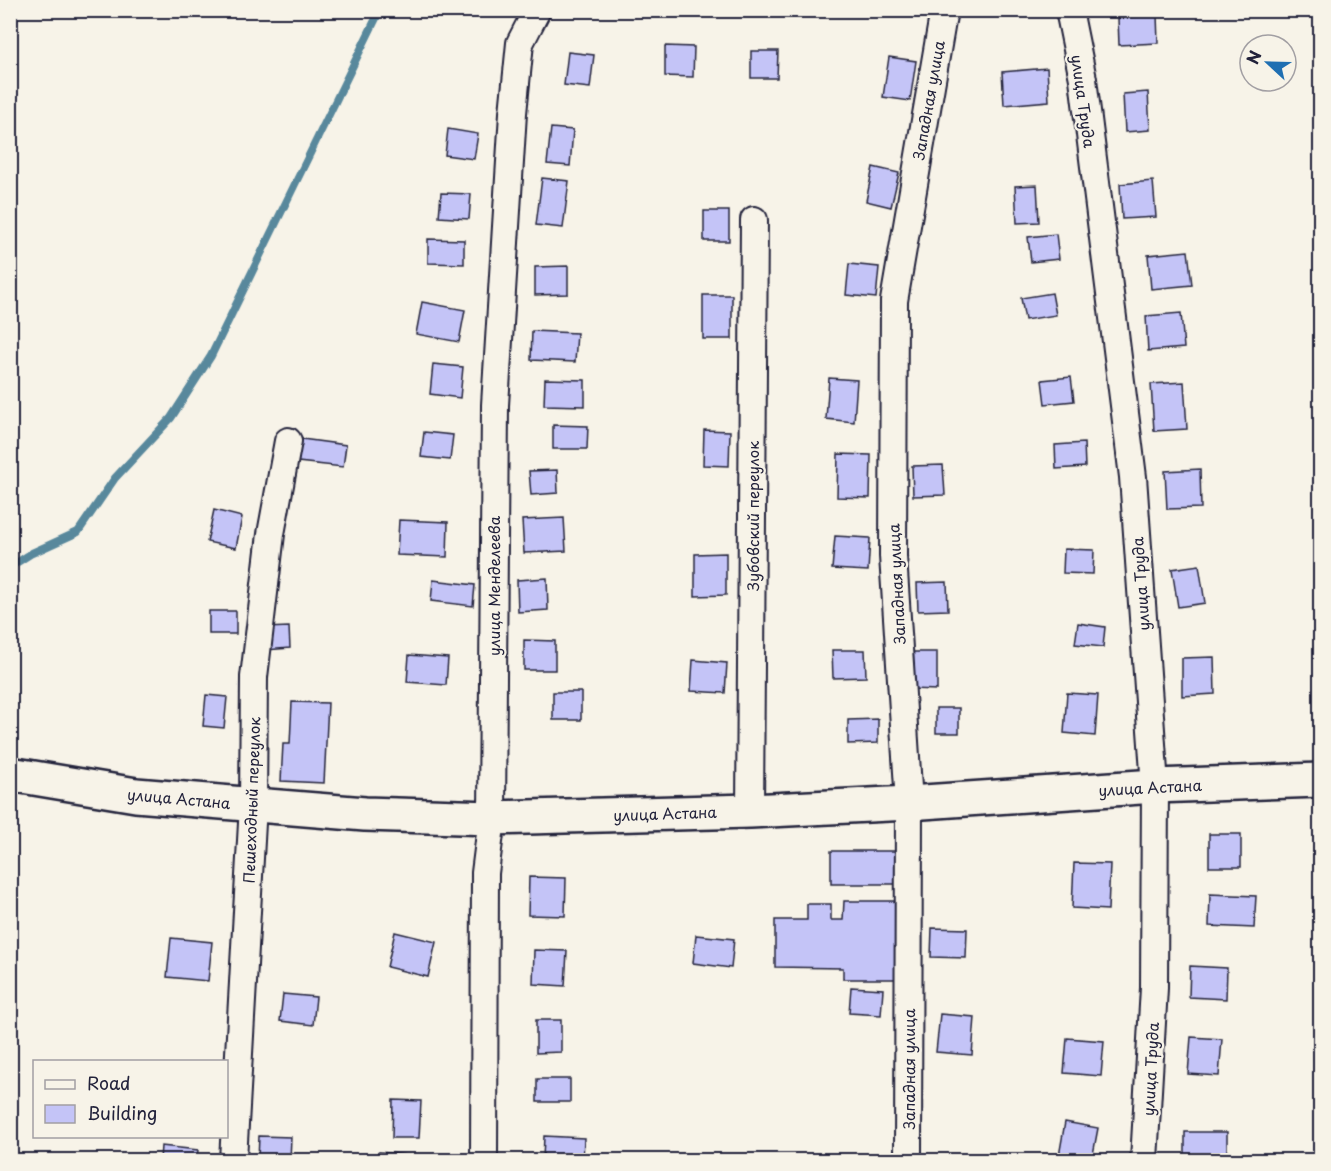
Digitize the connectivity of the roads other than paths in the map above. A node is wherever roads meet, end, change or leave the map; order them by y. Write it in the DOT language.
graph roads {
  1 [pos="944,10"];
  2 [pos="1069,10"];
  3 [pos="535,13"];
  4 [pos="754,220"];
  5 [pos="288,441"];
  6 [pos="10,774"];
  7 [pos="1320,780"];
  8 [pos="1155,786"];
  9 [pos="909,803"];
  10 [pos="253,805"];
  11 [pos="750,811"];
  12 [pos="492,818"];
  13 [pos="233,1161"];
  14 [pos="484,1161"];
  15 [pos="908,1161"];
  16 [pos="1144,1161"];
  1 -- 9 [label="street, Западная улица"];
  2 -- 8 [label="street, улица Труда"];
  3 -- 12 [label="street, улица Менделеева"];
  4 -- 11 [label="street, Зубовский переулок"];
  5 -- 10 [label="street, Пешеходный переулок"];
  6 -- 10 [label="street, улица Астана"];
  7 -- 8 [label="street, улица Астана"];
  8 -- 9 [label="street, улица Астана"];
  8 -- 16 [label="street, улица Труда"];
  9 -- 11 [label="street, улица Астана"];
  9 -- 15 [label="street, Западная улица"];
  10 -- 12 [label="street, улица Астана"];
  10 -- 13 [label="street, Пешеходный переулок"];
  11 -- 12 [label="street, улица Астана"];
  12 -- 14 [label="street, улица Менделеева"];
}
